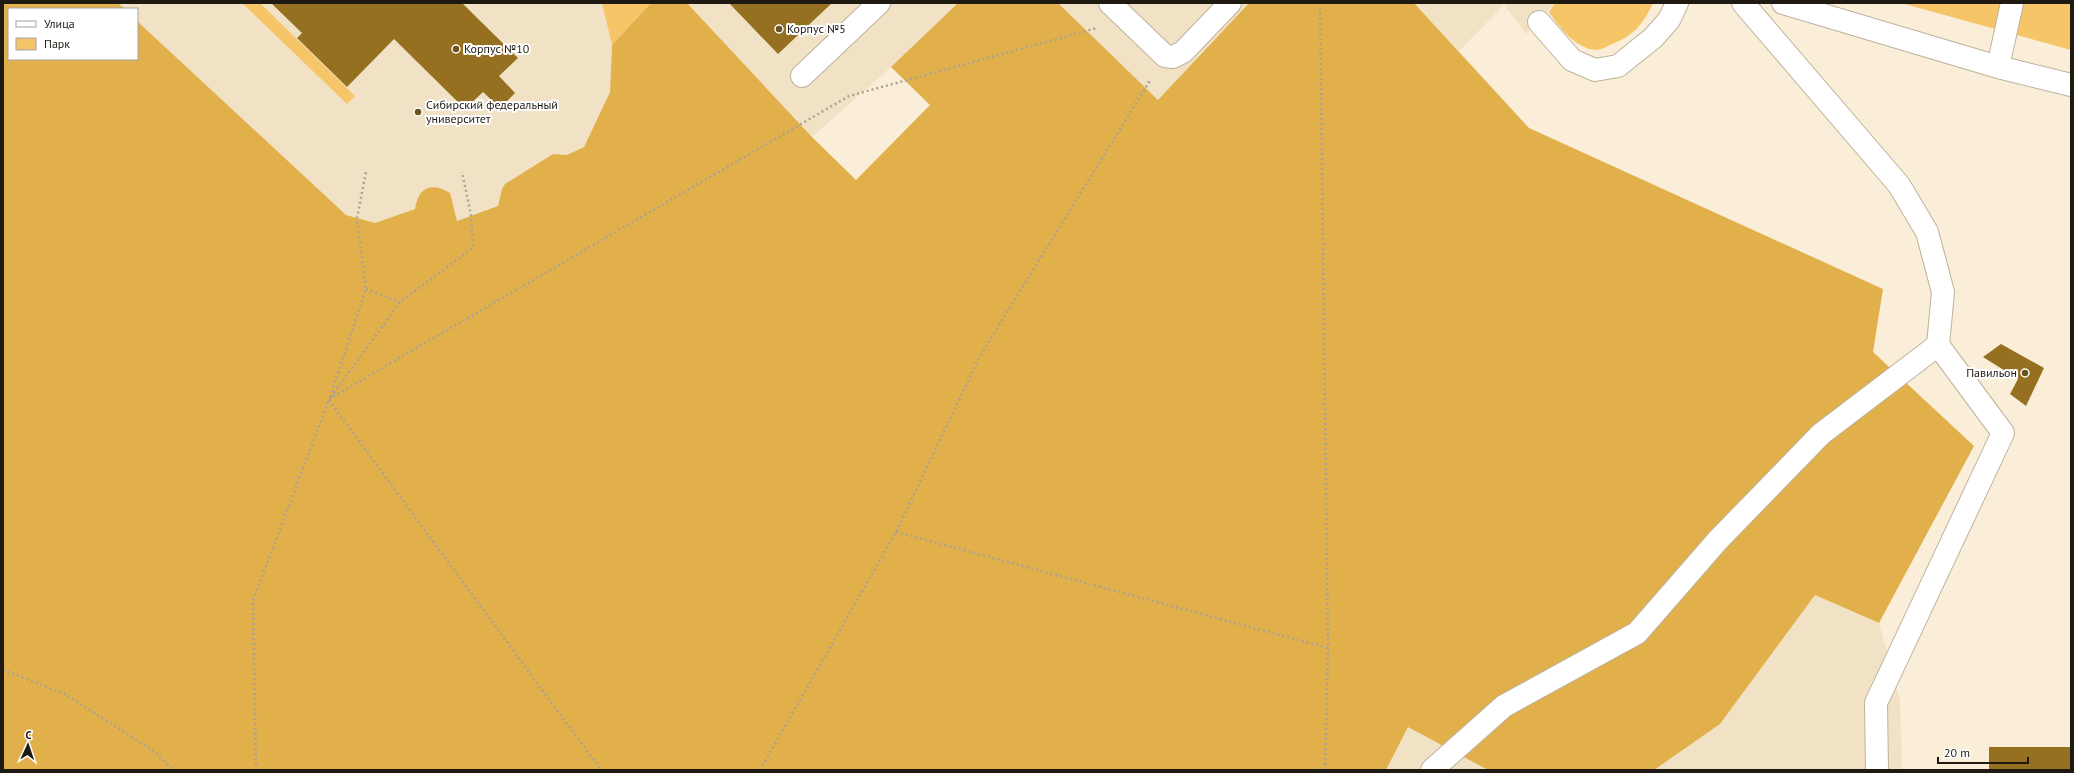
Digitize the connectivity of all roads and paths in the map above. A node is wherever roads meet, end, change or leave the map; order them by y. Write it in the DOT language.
graph roads {
  1 [pos="879,3"];
  2 [pos="1110,3"];
  3 [pos="1230,3"];
  4 [pos="1320,3"];
  5 [pos="1743,3"];
  6 [pos="1783,3"];
  7 [pos="2012,3"];
  8 [pos="1126,20"];
  9 [pos="1675,20"];
  10 [pos="1539,22"];
  11 [pos="1165,56"];
  12 [pos="1998,67"];
  13 [pos="802,76"];
  14 [pos="2071,85"];
  15 [pos="366,172"];
  16 [pos="462,172"];
  17 [pos="366,289"];
  18 [pos="400,302"];
  19 [pos="1938,345"];
  20 [pos="329,400"];
  21 [pos="896,532"];
  22 [pos="1328,648"];
  23 [pos="3,670"];
  24 [pos="174,770"];
  25 [pos="256,770"];
  26 [pos="601,770"];
  27 [pos="760,770"];
  28 [pos="1324,770"];
  29 [pos="1432,770"];
  30 [pos="1877,770"];
  1 -- 13 [label="lane"];
  2 -- 8 [label="lane"];
  3 -- 11 [label="lane"];
  4 -- 22 [label="path"];
  5 -- 19 [label="lane"];
  6 -- 12 [label="lane"];
  7 -- 12 [label="lane"];
  8 -- 11 [label="lane"];
  8 -- 20 [label="path"];
  9 -- 10 [label="lane"];
  11 -- 21 [label="path"];
  12 -- 14 [label="lane"];
  15 -- 17 [label="path"];
  16 -- 18 [label="path"];
  17 -- 18 [label="path"];
  17 -- 20 [label="path"];
  18 -- 20 [label="path"];
  19 -- 29 [label="lane"];
  19 -- 30 [label="lane"];
  20 -- 25 [label="path"];
  20 -- 26 [label="path"];
  21 -- 22 [label="path"];
  21 -- 27 [label="path"];
  22 -- 28 [label="path"];
  23 -- 24 [label="path"];
}
